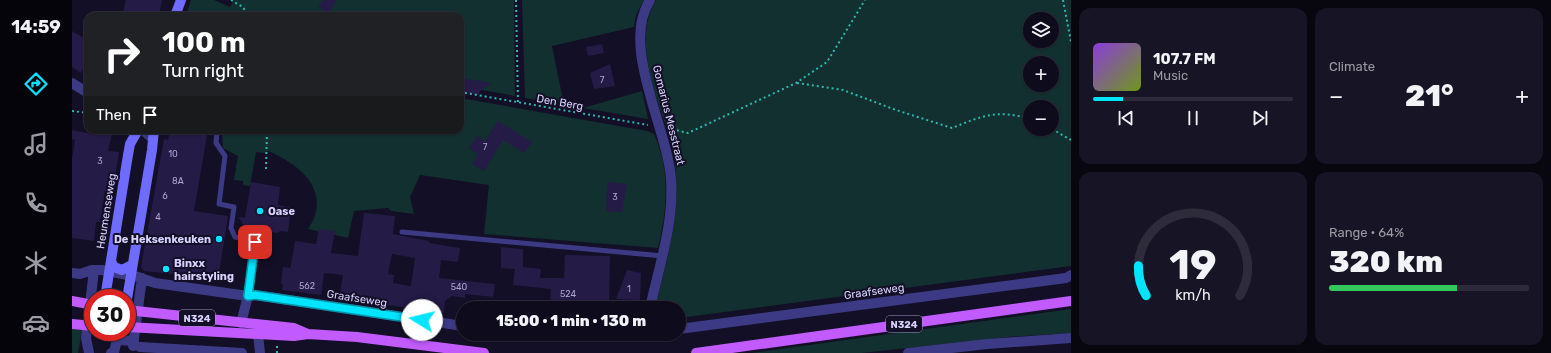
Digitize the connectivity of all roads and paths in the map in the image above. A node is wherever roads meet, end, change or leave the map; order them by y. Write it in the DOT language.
graph roads {
  1 [pos="181,0"];
  2 [pos="231,0"];
  3 [pos="516,0"];
  4 [pos="650,0"];
  5 [pos="865,0"];
  6 [pos="1063,0"];
  7 [pos="176,12"];
  8 [pos="246,12"];
  9 [pos="1071,42"];
  10 [pos="72,83"];
  11 [pos="796,83"];
  12 [pos="84,90"];
  13 [pos="464,93"];
  14 [pos="518,102"];
  15 [pos="72,111"];
  16 [pos="84,112"];
  17 [pos="1023,117"];
  18 [pos="658,126"];
  19 [pos="1059,133"];
  20 [pos="136,134"];
  21 [pos="154,134"];
  22 [pos="217,134"];
  23 [pos="267,134"];
  24 [pos="1071,140"];
  25 [pos="266,169"];
  26 [pos="402,232"];
  27 [pos="663,256"];
  28 [pos="110,266"];
  29 [pos="94,270"];
  30 [pos="131,270"];
  31 [pos="72,273"];
  32 [pos="1071,275"];
  33 [pos="142,278"];
  34 [pos="93,289"];
  35 [pos="106,289"];
  36 [pos="128,289"];
  37 [pos="248,296"];
  38 [pos="72,301"];
  39 [pos="652,301"];
  40 [pos="1071,302"];
  41 [pos="84,303"];
  42 [pos="138,311"];
  43 [pos="136,316"];
  44 [pos="240,323"];
  45 [pos="72,324"];
  46 [pos="84,325"];
  47 [pos="456,325"];
  48 [pos="136,328"];
  49 [pos="686,329"];
  50 [pos="258,334"];
  51 [pos="308,334"];
  52 [pos="1071,338"];
  53 [pos="87,341"];
  54 [pos="135,341"];
  55 [pos="136,344"];
  56 [pos="277,345"];
  57 [pos="169,351"];
  58 [pos="90,353"];
  59 [pos="111,353"];
  60 [pos="242,353"];
  61 [pos="260,353"];
  62 [pos="277,353"];
  63 [pos="484,353"];
  64 [pos="696,353"];
  65 [pos="908,353"];
  1 -- 7 [label="street"];
  2 -- 8 [label="path"];
  3 -- 14 [label="path"];
  4 -- 18 [label="street, Gomarius Messtraat"];
  5 -- 11 [label="path, Den Berg"];
  6 -- 9 [label="path"];
  10 -- 12 [label="street"];
  11 -- 17 [label="path"];
  11 -- 18 [label="path, Den Berg"];
  13 -- 14 [label="path, Den Berg"];
  14 -- 18 [label="path, Den Berg"];
  15 -- 16 [label="path"];
  18 -- 27 [label="street, Gomarius Messtraat"];
  19 -- 24 [label="path"];
  20 -- 28 [label="street, Heumenseweg"];
  21 -- 30 [label="street"];
  22 -- 37 [label="lane"];
  23 -- 25 [label="path"];
  26 -- 27 [label="lane"];
  27 -- 39 [label="street, Gomarius Messtraat"];
  28 -- 29 [label="street, Graafseweg"];
  28 -- 30 [label="street, Graafseweg"];
  28 -- 35 [label="street, Heumenseweg"];
  29 -- 31 [label="street, Graafseweg"];
  29 -- 34 [label="street"];
  30 -- 33 [label="street, Graafseweg"];
  30 -- 36 [label="street"];
  32 -- 49 [label="street, Graafseweg"];
  33 -- 37 [label="street, Graafseweg"];
  33 -- 42 [label="street"];
  37 -- 44 [label="street"];
  37 -- 47 [label="street, Graafseweg"];
  38 -- 41 [label="main road"];
  40 -- 64 [label="main road, N324"];
  42 -- 43 [label="street"];
  42 -- 44 [label="main road, N324"];
  44 -- 51 [label="main road, N324"];
  45 -- 46 [label="main road"];
  48 -- 50 [label="main road, N324"];
  50 -- 51 [label="main road, N324"];
  50 -- 61 [label="street"];
  51 -- 63 [label="main road, N324"];
  52 -- 65 [label="street"];
  53 -- 58 [label="street"];
  54 -- 55 [label="street"];
  55 -- 57 [label="street"];
  55 -- 59 [label="street"];
  56 -- 62 [label="path"];
  57 -- 60 [label="street"];
}
